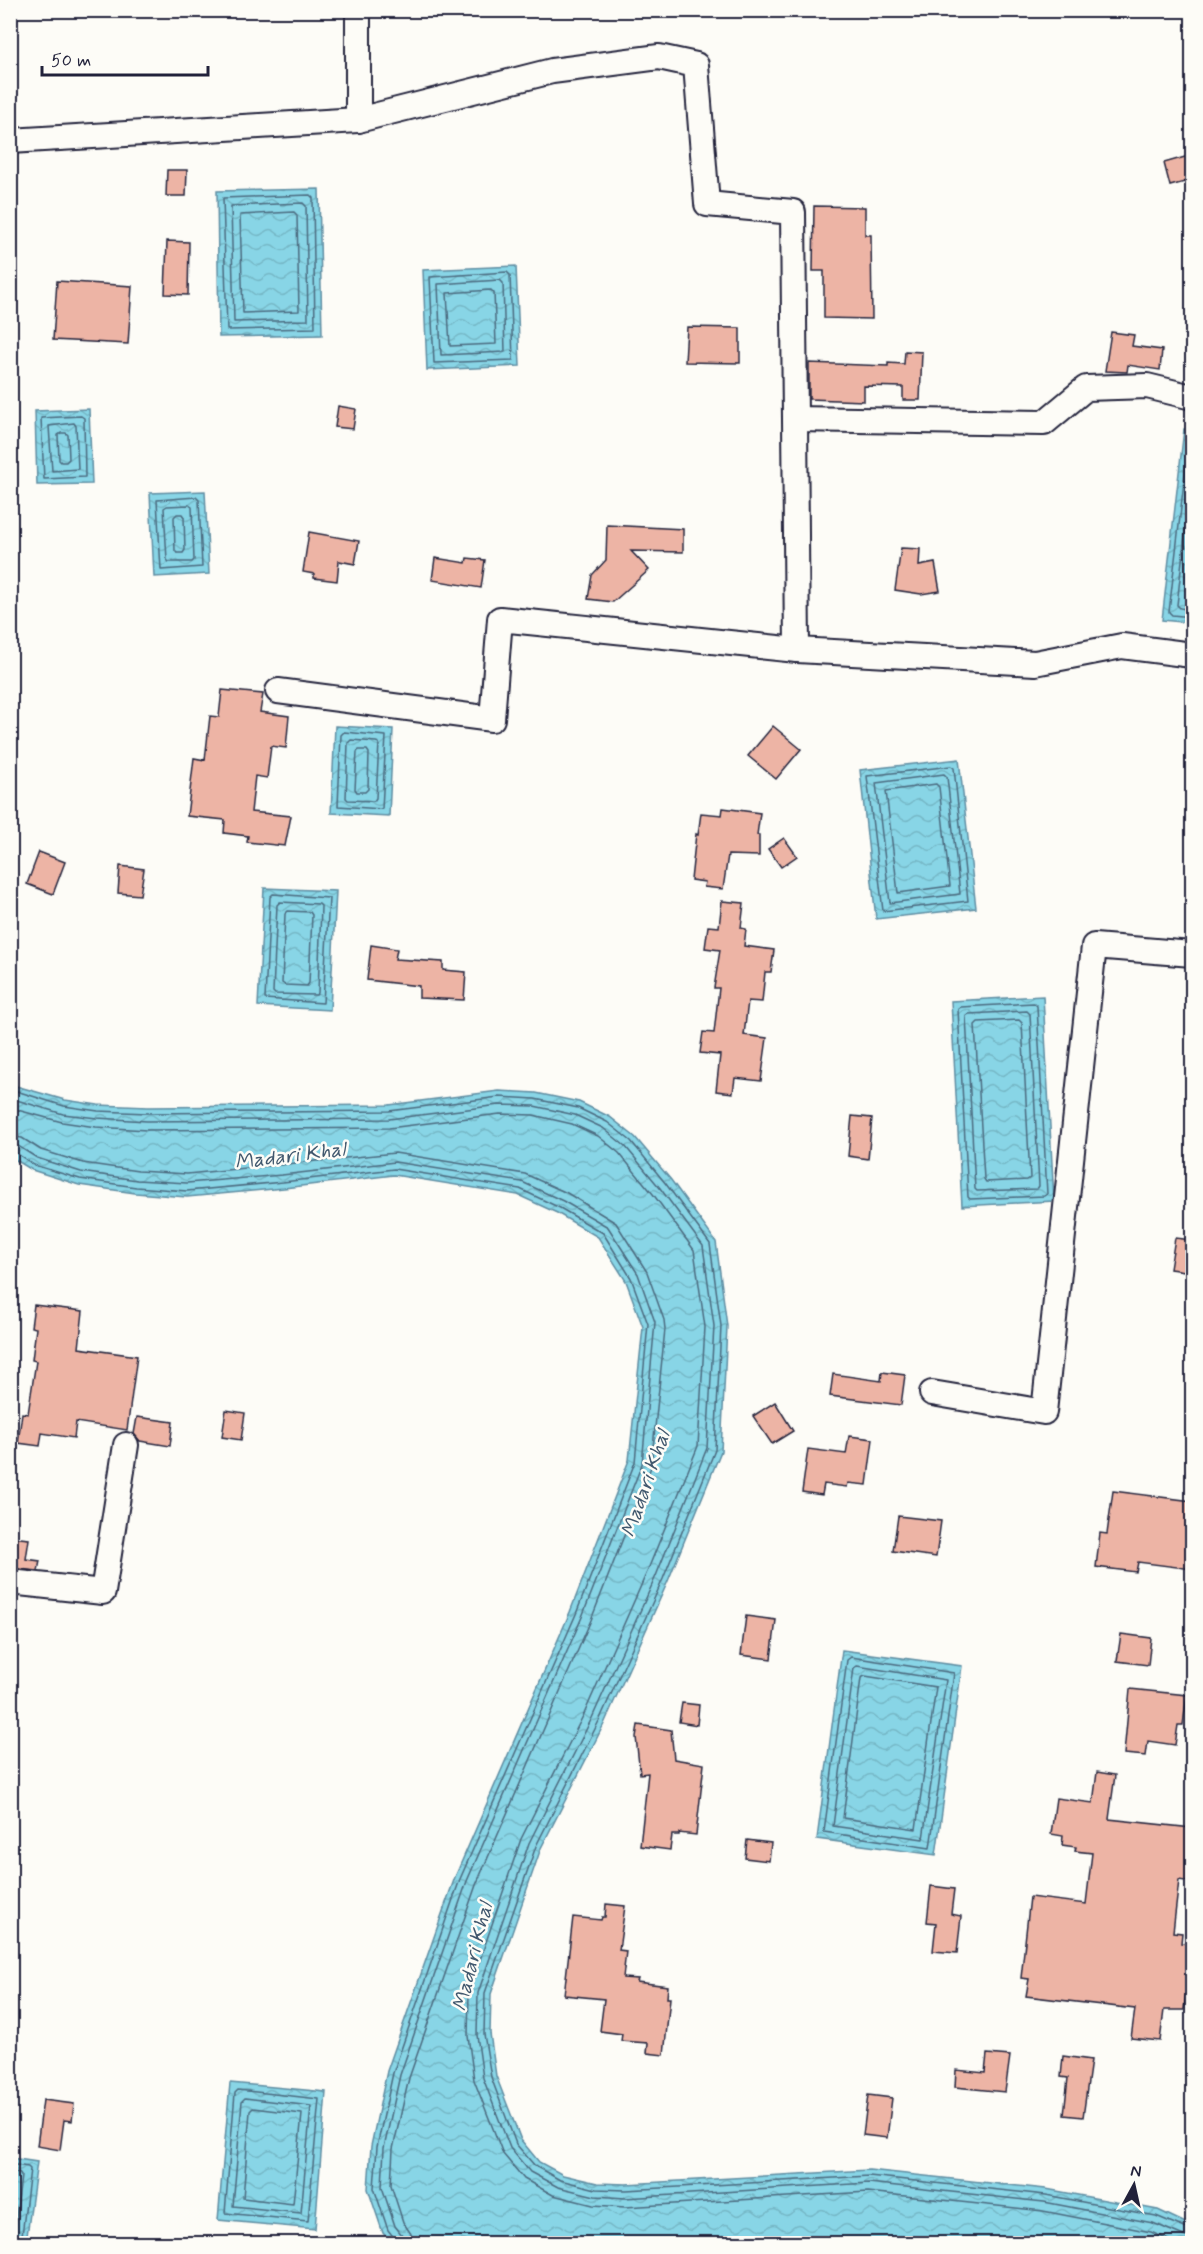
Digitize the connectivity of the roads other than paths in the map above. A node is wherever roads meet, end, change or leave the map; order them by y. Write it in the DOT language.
graph roads {
  1 [pos="358,10"];
  2 [pos="358,120"];
  3 [pos="10,141"];
  4 [pos="1192,397"];
  5 [pos="795,419"];
  6 [pos="797,650"];
  7 [pos="1192,655"];
  8 [pos="278,692"];
  9 [pos="1192,954"];
  10 [pos="932,1393"];
  11 [pos="126,1445"];
  12 [pos="10,1582"];
  1 -- 2 [label="street"];
  2 -- 3 [label="street"];
  2 -- 5 [label="street"];
  4 -- 5 [label="street"];
  5 -- 6 [label="street"];
  6 -- 7 [label="street"];
  6 -- 8 [label="street"];
  9 -- 10 [label="street"];
  11 -- 12 [label="street"];
}
